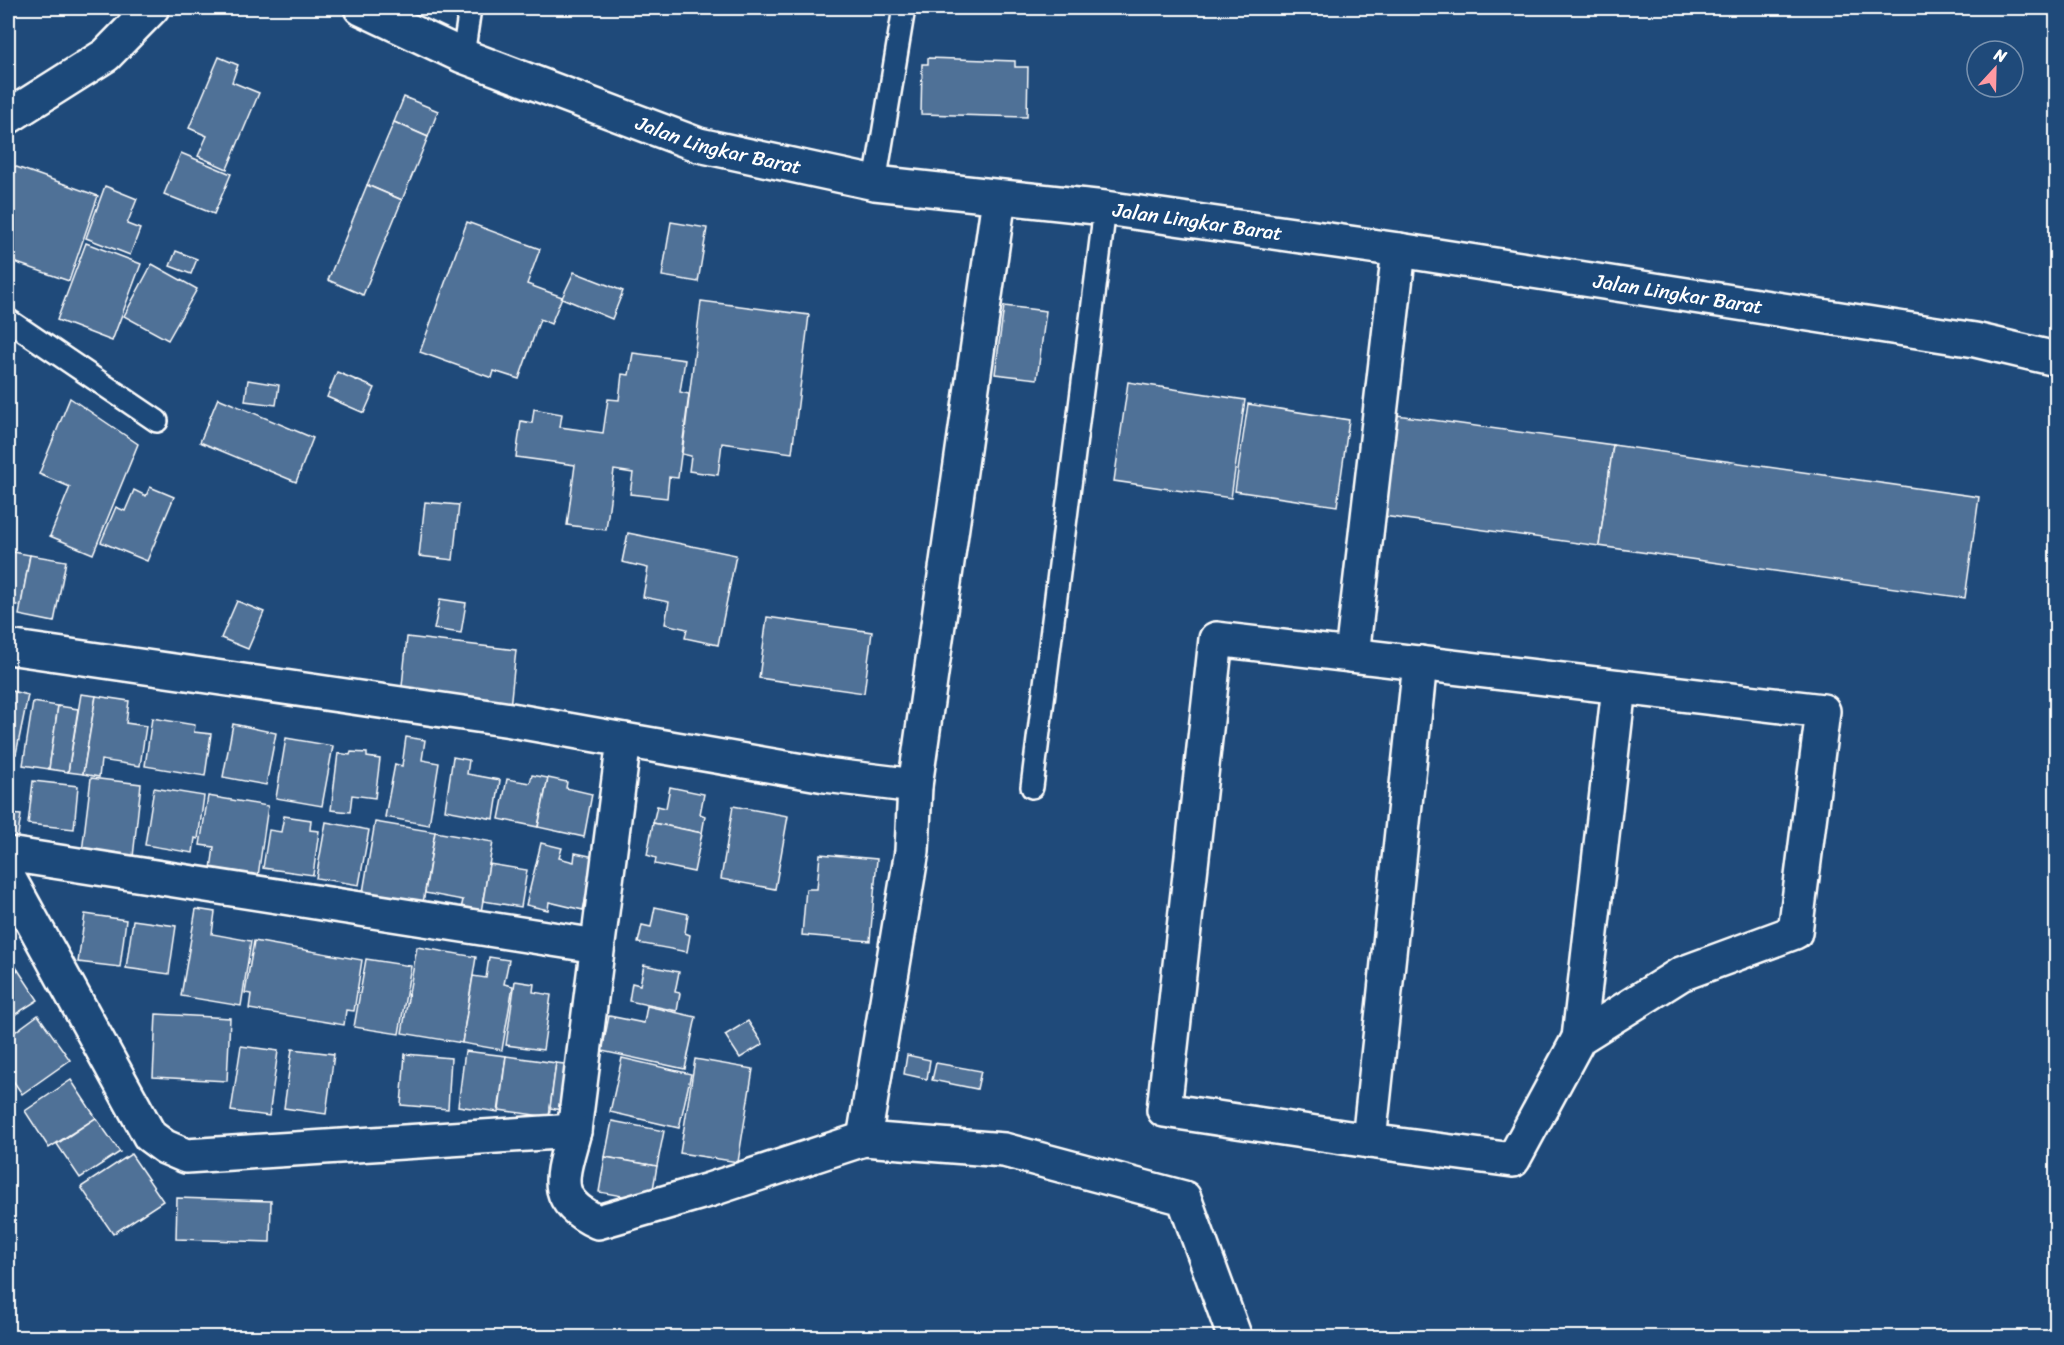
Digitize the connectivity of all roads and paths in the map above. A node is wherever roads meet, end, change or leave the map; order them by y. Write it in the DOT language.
graph roads {
  1 [pos="152,8"];
  2 [pos="361,8"];
  3 [pos="470,8"];
  4 [pos="904,8"];
  5 [pos="463,56"];
  6 [pos="8,117"];
  7 [pos="875,183"];
  8 [pos="999,198"];
  9 [pos="1105,208"];
  10 [pos="1399,250"];
  11 [pos="8,320"];
  12 [pos="2056,359"];
  13 [pos="157,421"];
  14 [pos="8,647"];
  15 [pos="1353,655"];
  16 [pos="1420,663"];
  17 [pos="1619,687"];
  18 [pos="624,740"];
  19 [pos="915,786"];
  20 [pos="1032,787"];
  21 [pos="8,854"];
  22 [pos="8,877"];
  23 [pos="597,946"];
  24 [pos="1579,1038"];
  25 [pos="574,1131"];
  26 [pos="864,1139"];
  27 [pos="1369,1142"];
  28 [pos="1234,1338"];
  1 -- 6 [label="main road"];
  2 -- 5 [label="main road, Jalan Lingkar Barat"];
  3 -- 5 [label="lane"];
  4 -- 7 [label="lane"];
  5 -- 7 [label="main road, Jalan Lingkar Barat"];
  7 -- 8 [label="main road, Jalan Lingkar Barat"];
  8 -- 9 [label="main road, Jalan Lingkar Barat"];
  8 -- 19 [label="main road"];
  9 -- 10 [label="main road, Jalan Lingkar Barat"];
  9 -- 20 [label="lane"];
  10 -- 12 [label="main road, Jalan Lingkar Barat"];
  10 -- 15 [label="main road"];
  11 -- 13 [label="lane"];
  14 -- 18 [label="main road"];
  15 -- 16 [label="main road"];
  15 -- 27 [label="main road"];
  16 -- 17 [label="main road"];
  16 -- 27 [label="main road"];
  17 -- 24 [label="main road"];
  17 -- 24 [label="main road"];
  18 -- 19 [label="main road"];
  18 -- 23 [label="main road"];
  19 -- 26 [label="main road"];
  21 -- 23 [label="main road"];
  22 -- 25 [label="main road"];
  23 -- 25 [label="main road"];
  24 -- 27 [label="main road"];
  25 -- 26 [label="main road"];
  26 -- 28 [label="main road"];
}
